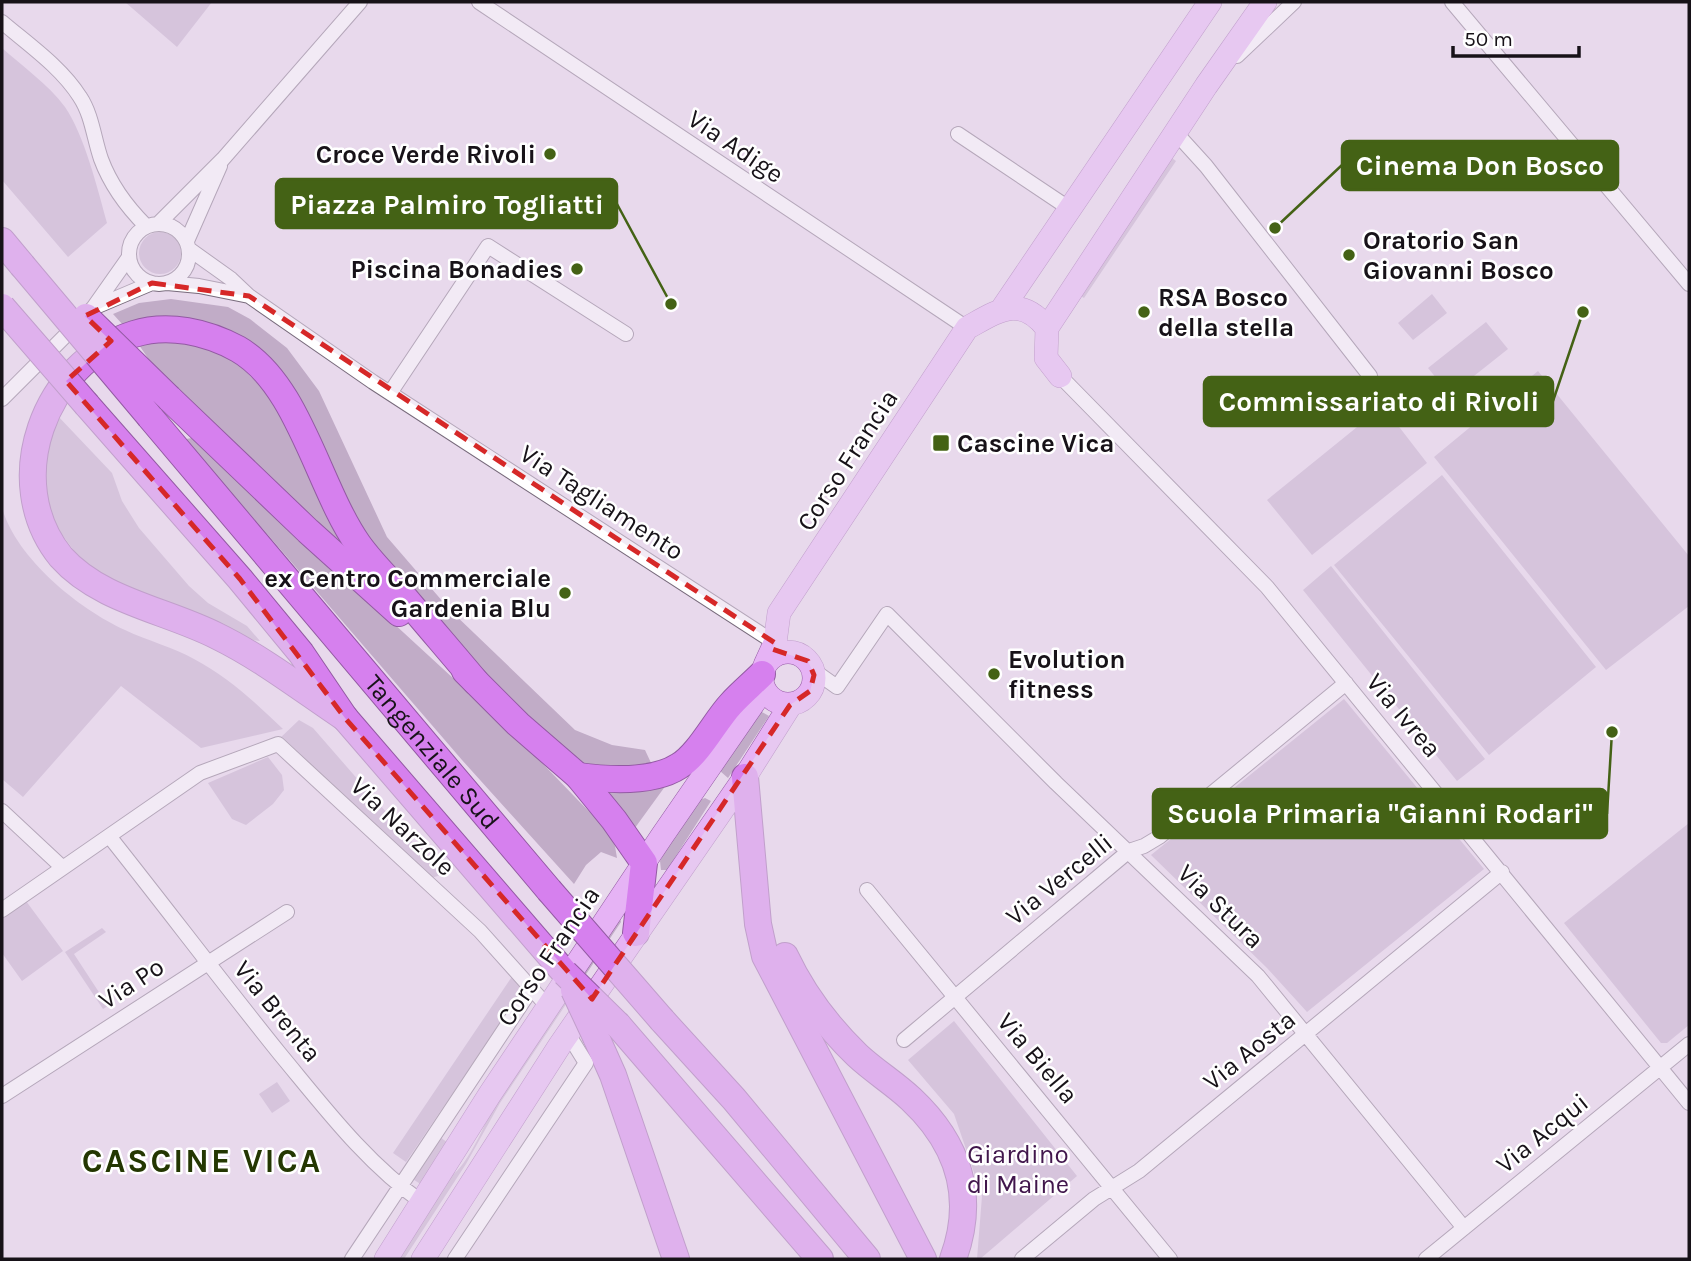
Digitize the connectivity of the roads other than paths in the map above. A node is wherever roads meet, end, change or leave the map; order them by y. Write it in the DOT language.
graph roads {
  1 [pos="360,2"];
  2 [pos="479,2"];
  3 [pos="1210,2"];
  4 [pos="1265,2"];
  5 [pos="1452,2"];
  6 [pos="1290,3"];
  7 [pos="2,22"];
  8 [pos="1206,86"];
  9 [pos="1176,133"];
  10 [pos="958,134"];
  11 [pos="223,159"];
  12 [pos="1070,209"];
  13 [pos="153,225"];
  14 [pos="2,241"];
  15 [pos="188,245"];
  16 [pos="129,257"];
  17 [pos="22,265"];
  18 [pos="159,283"];
  19 [pos="1689,284"];
  20 [pos="249,296"];
  21 [pos="2,307"];
  22 [pos="93,308"];
  23 [pos="1002,309"];
  24 [pos="967,328"];
  25 [pos="1046,328"];
  26 [pos="626,334"];
  27 [pos="1060,376"];
  28 [pos="1370,376"];
  29 [pos="390,393"];
  30 [pos="2,399"];
  31 [pos="782,647"];
  32 [pos="813,670"];
  33 [pos="764,675"];
  34 [pos="476,681"];
  35 [pos="1346,683"];
  36 [pos="791,704"];
  37 [pos="345,718"];
  38 [pos="578,776"];
  39 [pos="745,777"];
  40 [pos="2,811"];
  41 [pos="109,836"];
  42 [pos="1129,851"];
  43 [pos="644,863"];
  44 [pos="62,867"];
  45 [pos="1502,872"];
  46 [pos="867,890"];
  47 [pos="755,891"];
  48 [pos="2,910"];
  49 [pos="287,912"];
  50 [pos="636,933"];
  51 [pos="207,963"];
  52 [pos="565,972"];
  53 [pos="532,988"];
  54 [pos="955,996"];
  55 [pos="548,1007"];
  56 [pos="568,1034"];
  57 [pos="1306,1034"];
  58 [pos="904,1040"];
  59 [pos="1689,1044"];
  60 [pos="1660,1068"];
  61 [pos="2,1096"];
  62 [pos="1689,1103"];
  63 [pos="496,1144"];
  64 [pos="520,1161"];
  65 [pos="399,1186"];
  66 [pos="1113,1187"];
  67 [pos="423,1203"];
  68 [pos="1464,1227"];
  69 [pos="429,1257"];
  70 [pos="922,1258"];
  71 [pos="352,1259"];
  72 [pos="386,1259"];
  73 [pos="455,1259"];
  74 [pos="676,1259"];
  75 [pos="820,1259"];
  76 [pos="867,1259"];
  77 [pos="953,1259"];
  78 [pos="1022,1259"];
  79 [pos="1170,1259"];
  80 [pos="1426,1259"];
  1 -- 11 [label="street"];
  2 -- 24 [label="street, Via Adige"];
  3 -- 12 [label="main road"];
  4 -- 8 [label="main road"];
  5 -- 19 [label="street"];
  6 -- 8 [label="street"];
  7 -- 13 [label="street"];
  8 -- 9 [label="main road"];
  9 -- 25 [label="main road"];
  9 -- 28 [label="street"];
  10 -- 12 [label="street"];
  11 -- 13 [label="street"];
  11 -- 15 [label="street"];
  12 -- 23 [label="main road"];
  13 -- 15 [label="street"];
  13 -- 16 [label="street"];
  14 -- 17 [label="highway, Tangenziale Sud"];
  15 -- 18 [label="street"];
  15 -- 20 [label="street, Via Tagliamento"];
  16 -- 18 [label="street"];
  16 -- 22 [label="street"];
  17 -- 34 [label="highway, bridge"];
  17 -- 76 [label="highway, Tangenziale Sud, bridge"];
  18 -- 20 [label="street, Via Tagliamento"];
  18 -- 22 [label="street"];
  20 -- 29 [label="street, Via Tagliamento"];
  21 -- 37 [label="highway, Tangenziale Sud, bridge"];
  22 -- 30 [label="street"];
  23 -- 24 [label="main road"];
  23 -- 25 [label="main road"];
  24 -- 31 [label="main road, Corso Francia"];
  25 -- 27 [label="main road"];
  26 -- 29 [label="street"];
  27 -- 35 [label="street, Via Ivrea"];
  29 -- 31 [label="street, Via Tagliamento"];
  31 -- 32 [label="main road"];
  31 -- 33 [label="main road, Corso Francia"];
  32 -- 36 [label="main road"];
  32 -- 42 [label="street, Via Stura"];
  33 -- 36 [label="main road"];
  33 -- 38 [label="highway"];
  33 -- 43 [label="main road, Corso Francia"];
  34 -- 37 [label="highway"];
  34 -- 38 [label="highway"];
  35 -- 42 [label="street, Via Vercelli"];
  35 -- 45 [label="street, Via Ivrea"];
  36 -- 39 [label="main road"];
  37 -- 52 [label="highway, Tangenziale Sud"];
  38 -- 43 [label="highway"];
  39 -- 47 [label="highway"];
  39 -- 50 [label="main road"];
  40 -- 44 [label="street"];
  41 -- 44 [label="street"];
  41 -- 51 [label="street, Via Brenta"];
  41 -- 53 [label="street, Via Narzole"];
  42 -- 54 [label="street, Via Vercelli"];
  42 -- 57 [label="street, Via Stura"];
  43 -- 50 [label="highway"];
  43 -- 55 [label="main road, Corso Francia"];
  44 -- 48 [label="street"];
  45 -- 57 [label="street, Via Aosta"];
  45 -- 60 [label="street, Via Ivrea"];
  46 -- 54 [label="street, Via Biella"];
  47 -- 70 [label="highway"];
  47 -- 77 [label="highway"];
  49 -- 51 [label="street, Via Po"];
  50 -- 56 [label="main road"];
  51 -- 61 [label="street, Via Po"];
  51 -- 65 [label="street, Via Brenta"];
  52 -- 74 [label="highway, bridge"];
  52 -- 75 [label="highway, Tangenziale Sud, bridge"];
  53 -- 55 [label="street, Via Narzole"];
  53 -- 65 [label="street, Corso Francia"];
  54 -- 58 [label="street, Via Vercelli"];
  54 -- 66 [label="street, Via Biella"];
  55 -- 67 [label="main road, Corso Francia"];
  56 -- 63 [label="main road"];
  56 -- 64 [label="street"];
  57 -- 66 [label="street, Via Aosta"];
  57 -- 68 [label="street, Via Stura"];
  59 -- 60 [label="street, Via Acqui"];
  60 -- 62 [label="street, Via Ivrea"];
  60 -- 68 [label="street, Via Acqui"];
  63 -- 64 [label="street"];
  63 -- 69 [label="main road"];
  64 -- 73 [label="street"];
  65 -- 67 [label="street, Via Brenta"];
  65 -- 71 [label="street, Corso Francia"];
  66 -- 78 [label="street, Via Aosta"];
  66 -- 79 [label="street, Via Biella"];
  67 -- 72 [label="main road, Corso Francia"];
  68 -- 80 [label="street, Via Acqui"];
}
